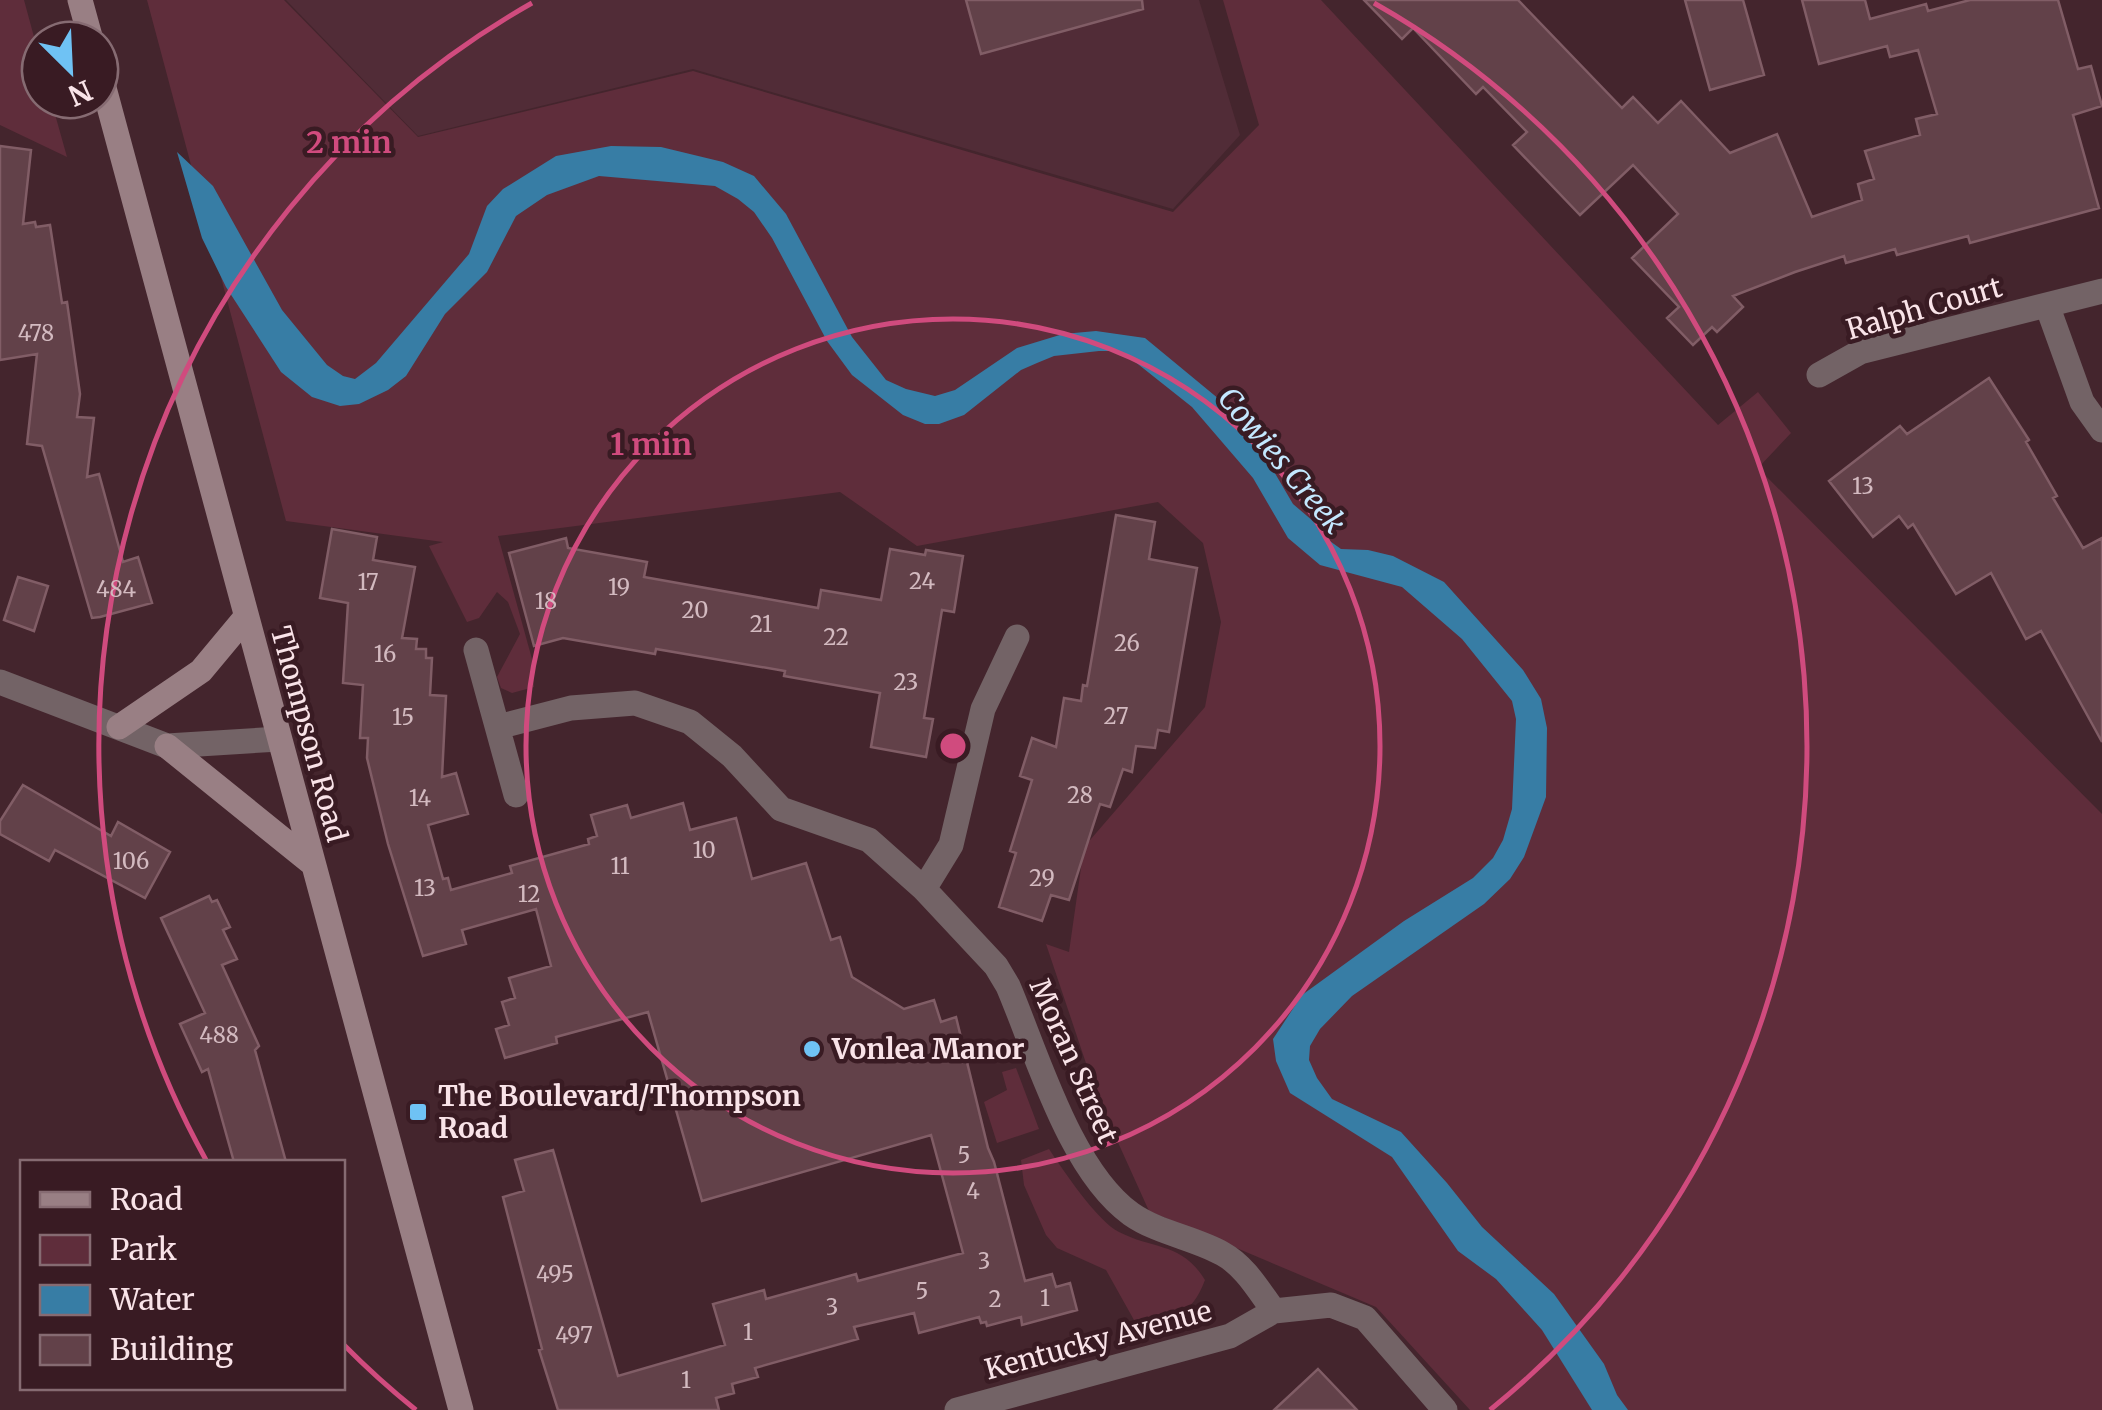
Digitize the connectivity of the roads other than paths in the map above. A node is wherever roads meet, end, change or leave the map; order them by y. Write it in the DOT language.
graph roads {
  1 [pos="113,120"];
  2 [pos="2102,290"];
  3 [pos="2048,305"];
  4 [pos="1819,375"];
  5 [pos="2102,430"];
  6 [pos="246,618"];
  7 [pos="1018,637"];
  8 [pos="476,650"];
  9 [pos="0,682"];
  10 [pos="498,726"];
  11 [pos="119,727"];
  12 [pos="279,739"];
  13 [pos="167,746"];
  14 [pos="516,795"];
  15 [pos="313,864"];
  16 [pos="924,890"];
  17 [pos="1274,1311"];
  18 [pos="461,1410"];
  19 [pos="957,1410"];
  20 [pos="1445,1410"];
  1 -- 6 [label="main road, Thompson Road"];
  2 -- 3 [label="street, Ralph Court"];
  3 -- 4 [label="street, Ralph Court"];
  3 -- 5 [label="street"];
  6 -- 11 [label="main road"];
  6 -- 12 [label="main road, Thompson Road"];
  7 -- 16 [label="street"];
  8 -- 10 [label="street"];
  9 -- 11 [label="street"];
  10 -- 14 [label="street"];
  10 -- 16 [label="street, Moran Street"];
  11 -- 13 [label="street"];
  12 -- 13 [label="street"];
  12 -- 15 [label="main road, Thompson Road"];
  13 -- 15 [label="main road"];
  15 -- 18 [label="main road, Thompson Road"];
  16 -- 17 [label="street, Moran Street"];
  17 -- 19 [label="street, Kentucky Avenue"];
  17 -- 20 [label="street, Kentucky Avenue"];
}
